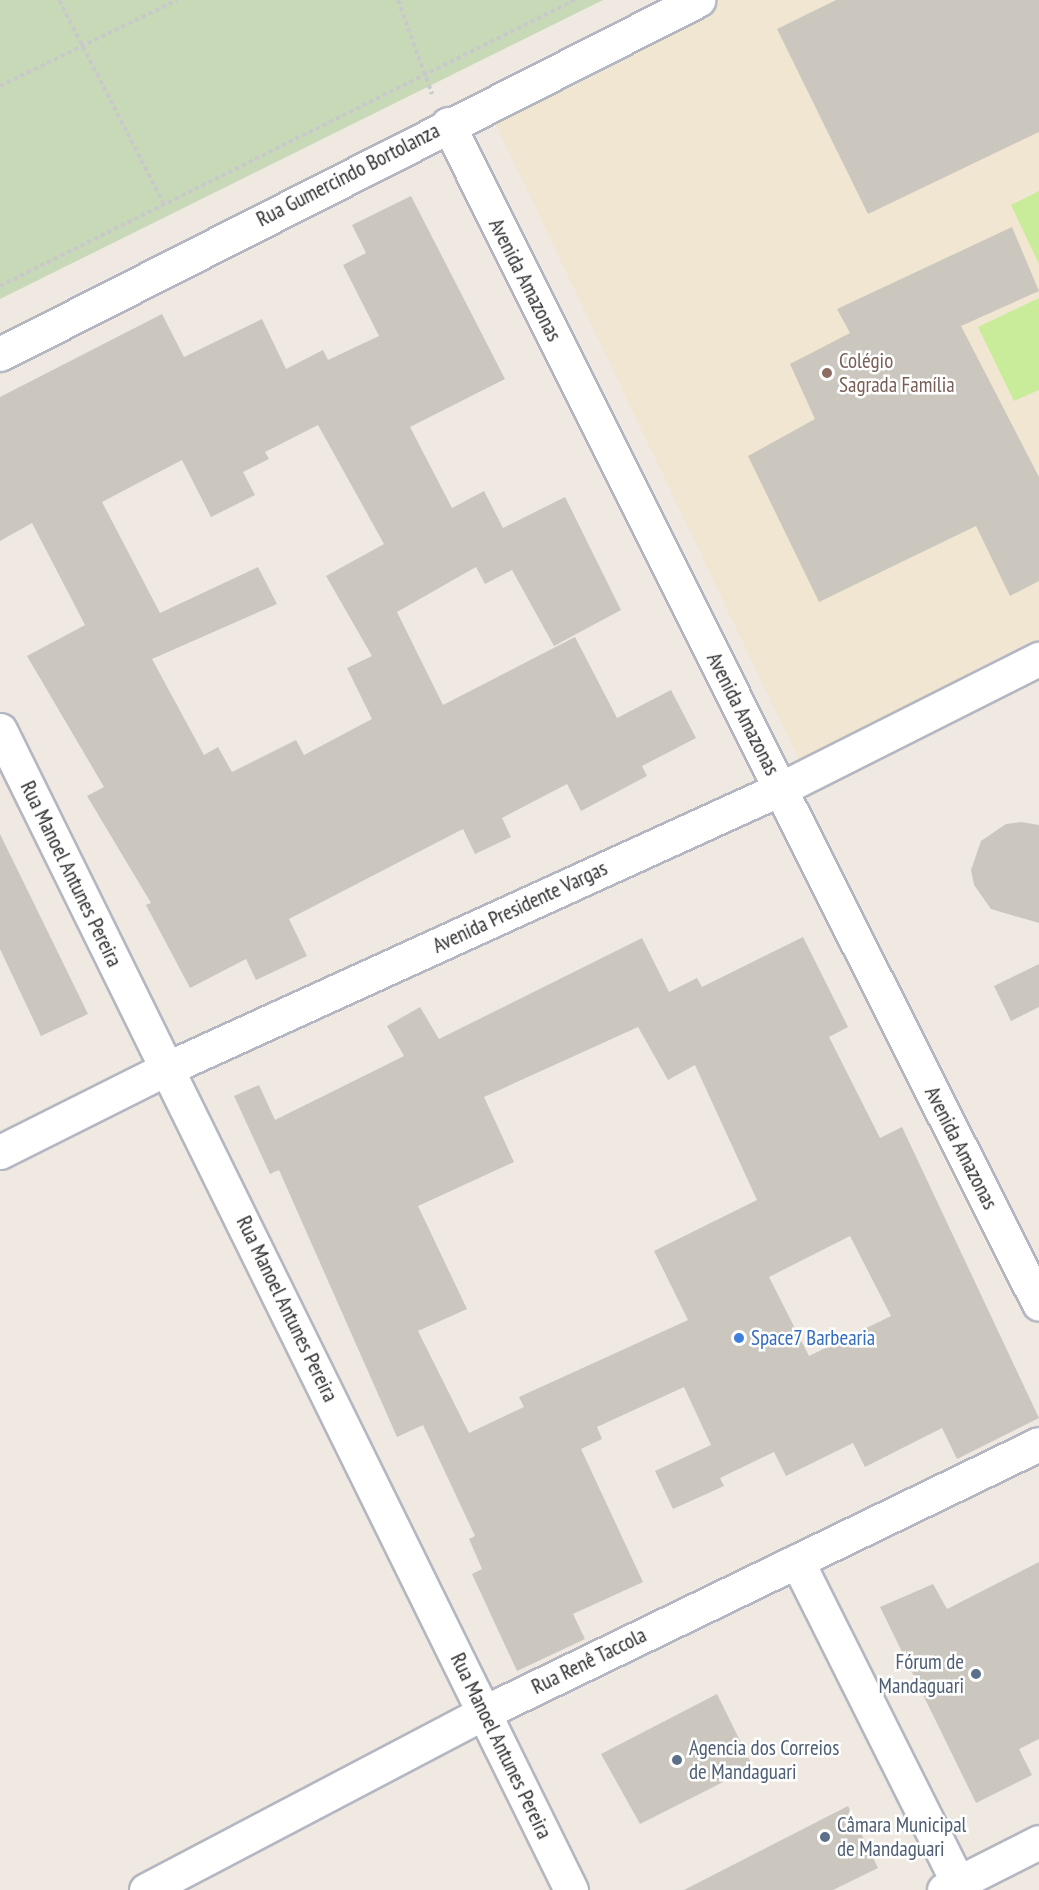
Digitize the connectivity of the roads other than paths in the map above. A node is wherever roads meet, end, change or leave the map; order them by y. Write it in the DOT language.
graph roads {
  1 [pos="698,0"];
  2 [pos="448,124"];
  3 [pos="0,354"];
  4 [pos="1039,659"];
  5 [pos="0,730"];
  6 [pos="780,789"];
  7 [pos="168,1068"];
  8 [pos="0,1152"];
  9 [pos="1039,1304"];
  10 [pos="1039,1444"];
  11 [pos="797,1561"];
  12 [pos="485,1712"];
  13 [pos="1039,1842"];
  14 [pos="955,1888"];
  15 [pos="146,1890"];
  16 [pos="571,1890"];
  1 -- 2 [label="street, Rua Gumercindo Bortolanza"];
  2 -- 3 [label="street, Rua Gumercindo Bortolanza"];
  2 -- 6 [label="street, Avenida Amazonas"];
  4 -- 6 [label="street, Avenida Presidente Vargas"];
  5 -- 7 [label="street, Rua Manoel Antunes Pereira"];
  6 -- 7 [label="street, Avenida Presidente Vargas"];
  6 -- 9 [label="street, Avenida Amazonas"];
  7 -- 8 [label="street, Avenida Presidente Vargas"];
  7 -- 12 [label="street, Rua Manoel Antunes Pereira"];
  10 -- 11 [label="street, Rua Renê Taccola"];
  11 -- 12 [label="street, Rua Renê Taccola"];
  11 -- 14 [label="street"];
  12 -- 15 [label="street, Rua Renê Taccola"];
  12 -- 16 [label="street, Rua Manoel Antunes Pereira"];
  13 -- 14 [label="street"];
}
